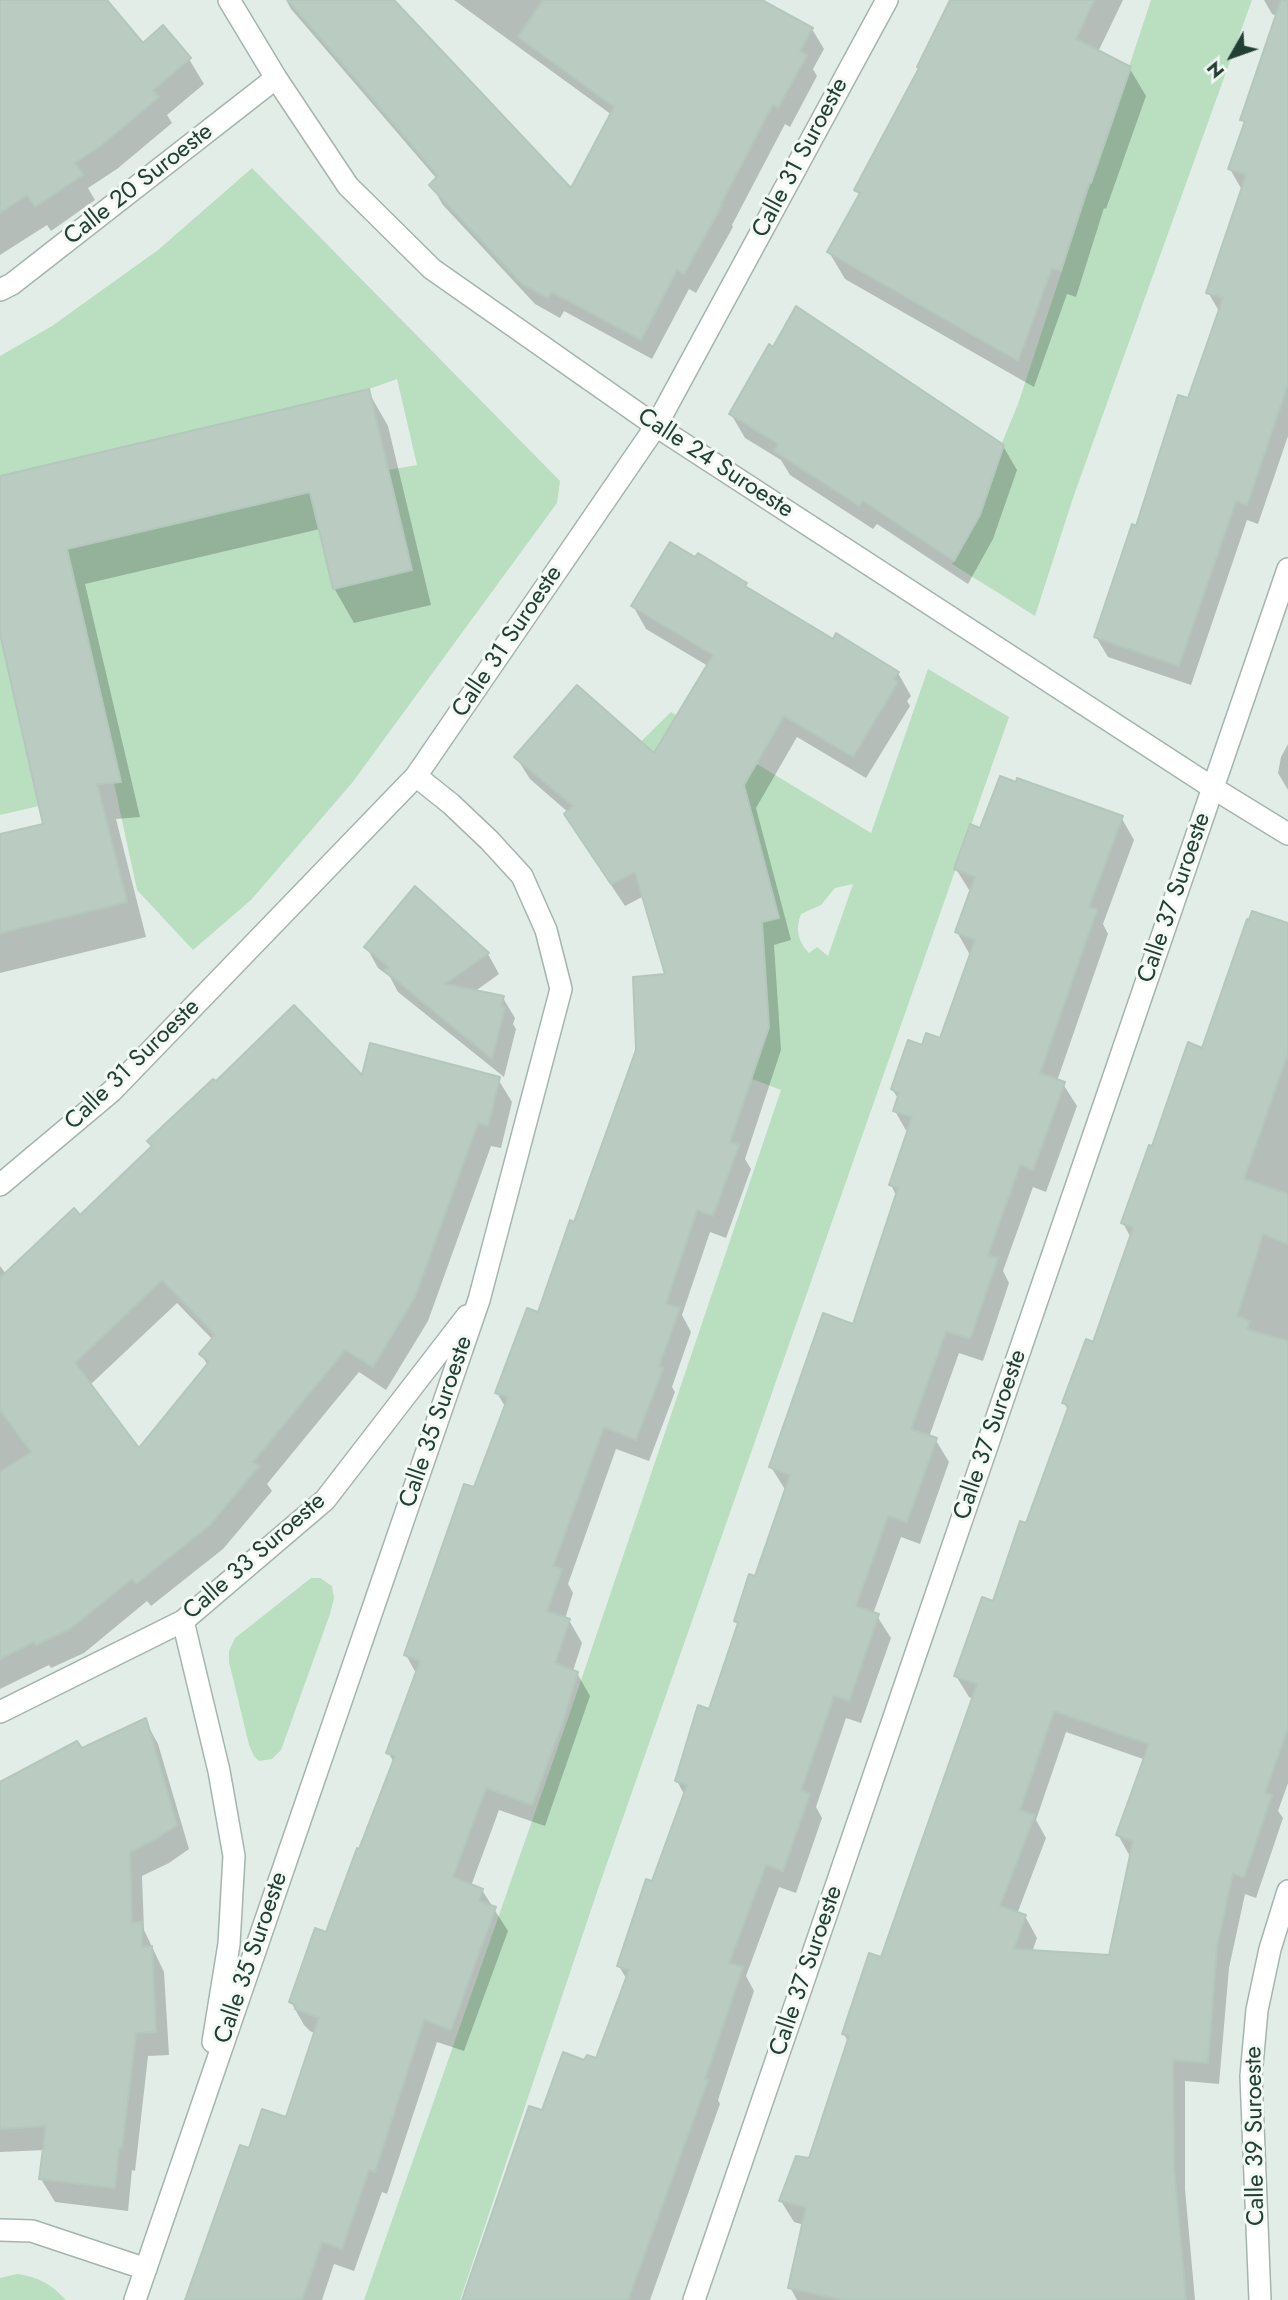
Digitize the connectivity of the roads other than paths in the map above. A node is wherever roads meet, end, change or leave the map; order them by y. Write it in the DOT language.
graph roads {
  1 [pos="229,0"];
  2 [pos="887,0"];
  3 [pos="276,78"];
  4 [pos="0,290"];
  5 [pos="656,426"];
  6 [pos="1288,569"];
  7 [pos="416,776"];
  8 [pos="1213,788"];
  9 [pos="1288,834"];
  10 [pos="0,1185"];
  11 [pos="479,1300"];
  12 [pos="183,1621"];
  13 [pos="0,1712"];
  14 [pos="1288,1892"];
  15 [pos="204,2100"];
  16 [pos="0,2230"];
  17 [pos="146,2269"];
  18 [pos="135,2300"];
  19 [pos="694,2300"];
  20 [pos="1260,2300"];
  1 -- 3 [label="street, Calle 24 Suroeste"];
  2 -- 5 [label="street, Calle 31 Suroeste"];
  3 -- 4 [label="street, Calle 20 Suroeste"];
  3 -- 5 [label="street, Calle 24 Suroeste"];
  5 -- 7 [label="street, Calle 31 Suroeste"];
  5 -- 8 [label="street, Calle 24 Suroeste"];
  6 -- 8 [label="street, Calle 37 Suroeste"];
  7 -- 10 [label="street, Calle 31 Suroeste"];
  7 -- 11 [label="street, Calle 35 Suroeste"];
  8 -- 9 [label="street, Calle 24 Suroeste"];
  8 -- 19 [label="street, Calle 37 Suroeste"];
  11 -- 12 [label="street, Calle 33 Suroeste"];
  11 -- 15 [label="street, Calle 35 Suroeste"];
  12 -- 13 [label="street, Calle 33 Suroeste"];
  12 -- 15 [label="street, Calle 35 Suroeste"];
  14 -- 20 [label="street, Calle 39 Suroeste"];
  15 -- 17 [label="street, Calle 35 Suroeste"];
  16 -- 17 [label="street"];
  17 -- 18 [label="street, Calle 35 Suroeste"];
}
